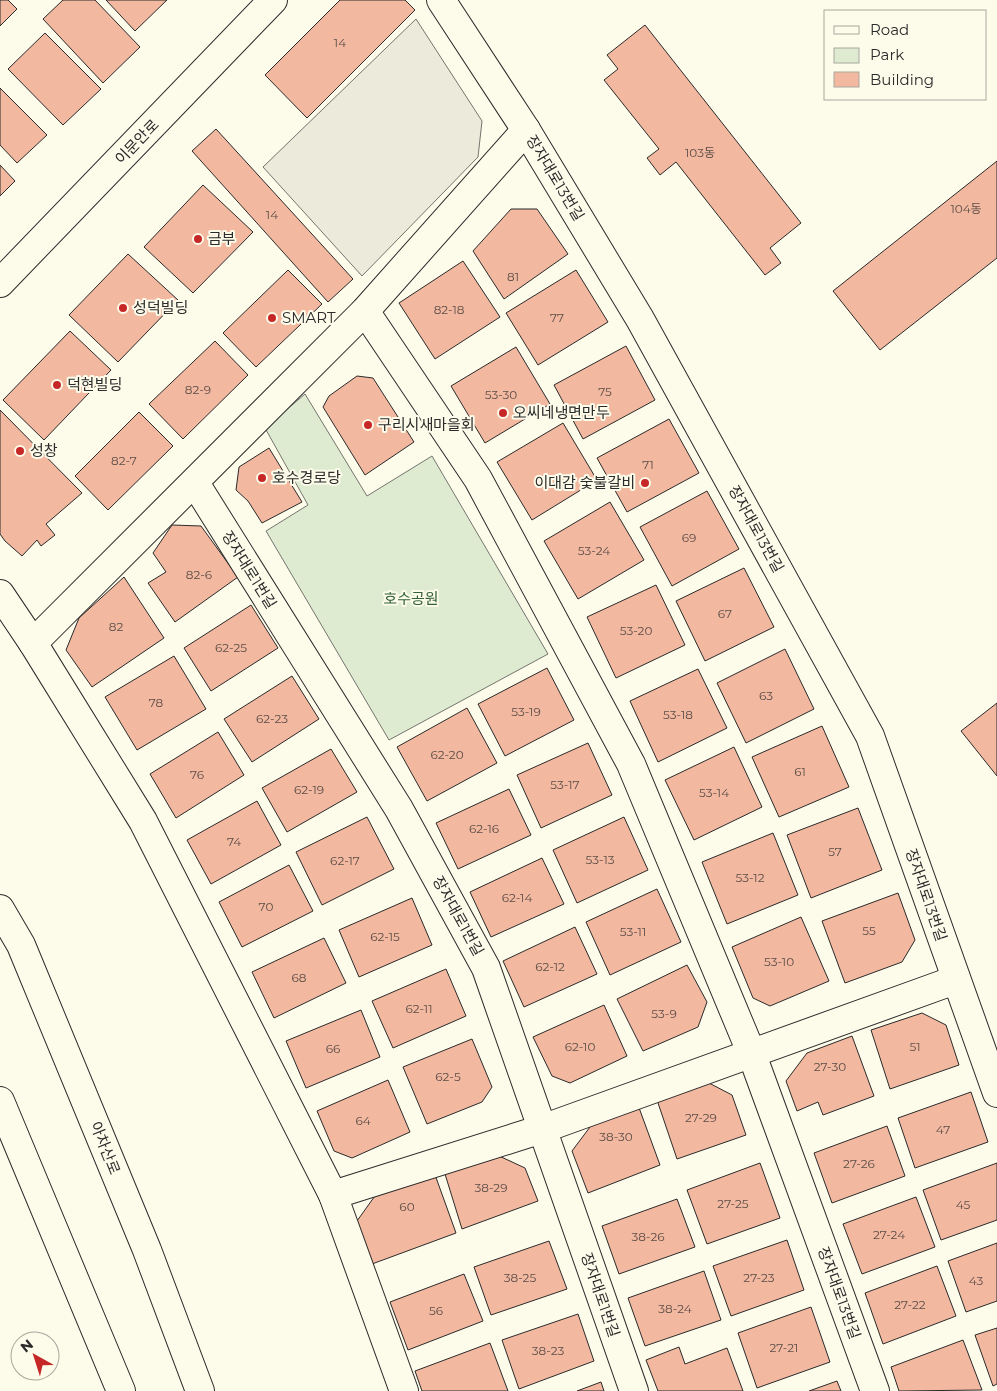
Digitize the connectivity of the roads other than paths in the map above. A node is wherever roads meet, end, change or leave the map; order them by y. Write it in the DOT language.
graph roads {
  1 [pos="273,0"];
  2 [pos="441,0"];
  3 [pos="526,130"];
  4 [pos="0,284"];
  5 [pos="365,311"];
  6 [pos="195,483"];
  7 [pos="0,594"];
  8 [pos="33,644"];
  9 [pos="0,909"];
  10 [pos="955,980"];
  11 [pos="751,1052"];
  12 [pos="997,1094"];
  13 [pos="0,1101"];
  14 [pos="542,1129"];
  15 [pos="333,1195"];
  16 [pos="121,1391"];
  17 [pos="200,1391"];
  18 [pos="404,1391"];
  19 [pos="634,1391"];
  20 [pos="874,1391"];
  1 -- 4 [label="street, 이문안로"];
  2 -- 3 [label="street, 장자대로13번길"];
  3 -- 5 [label="street"];
  3 -- 10 [label="street, 장자대로13번길"];
  5 -- 6 [label="street"];
  5 -- 11 [label="street, 장자대로13번길"];
  6 -- 8 [label="street"];
  6 -- 14 [label="street, 장자대로1번길"];
  7 -- 8 [label="street"];
  8 -- 15 [label="street"];
  9 -- 17 [label="street, 아차산로"];
  10 -- 11 [label="street"];
  10 -- 12 [label="street, 장자대로13번길"];
  11 -- 14 [label="street"];
  11 -- 20 [label="street, 장자대로13번길"];
  13 -- 16 [label="street"];
  14 -- 15 [label="street"];
  14 -- 19 [label="street, 장자대로1번길"];
  15 -- 18 [label="street"];
}
